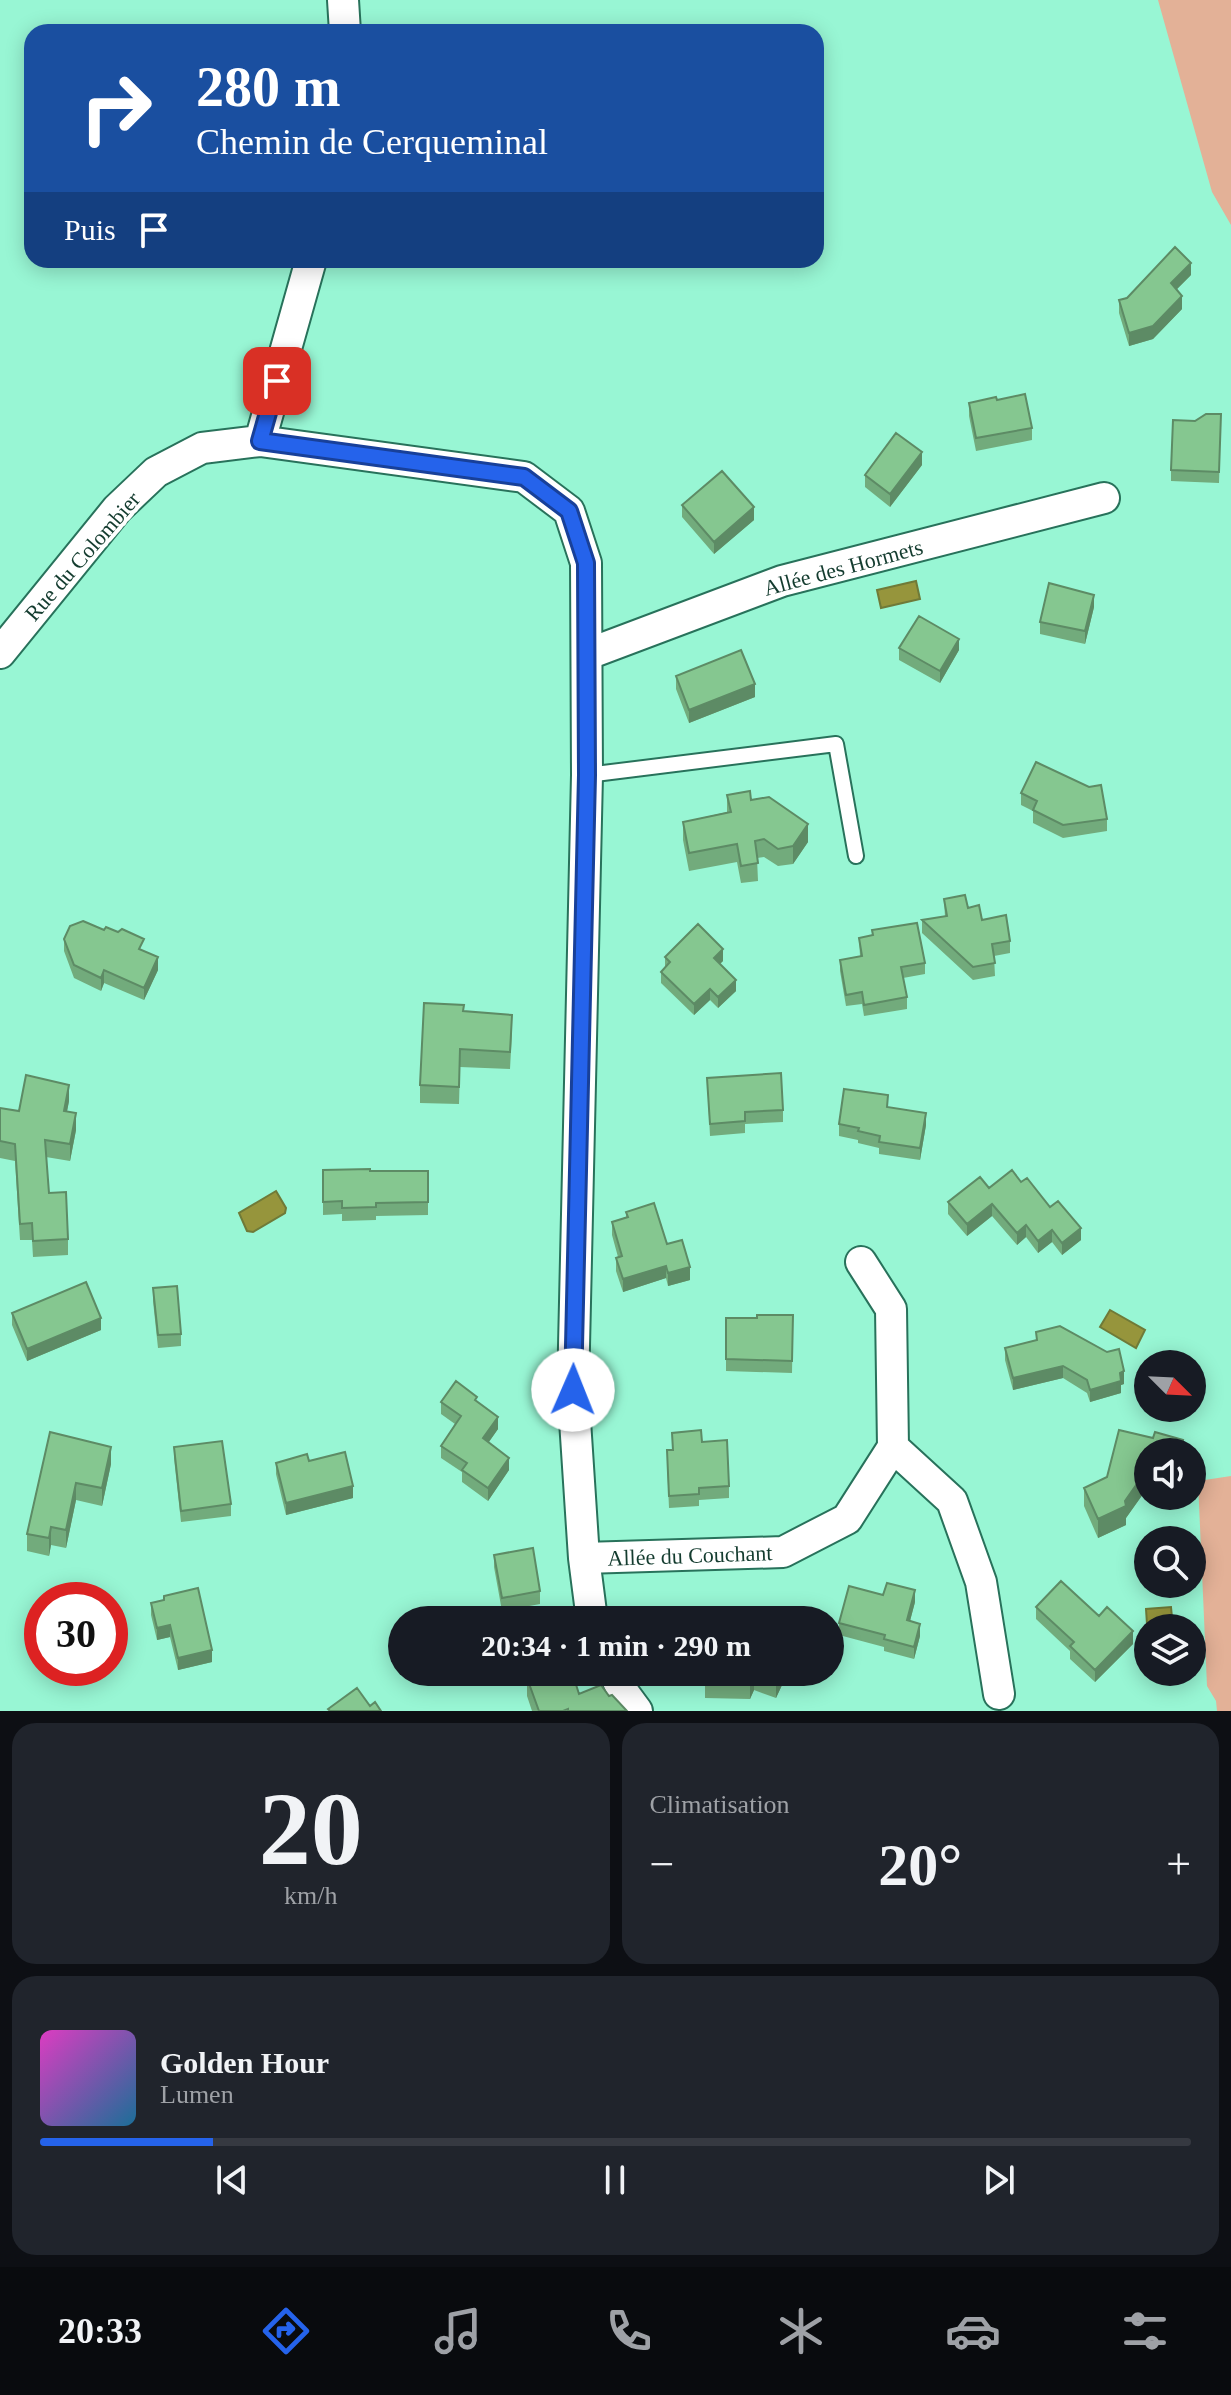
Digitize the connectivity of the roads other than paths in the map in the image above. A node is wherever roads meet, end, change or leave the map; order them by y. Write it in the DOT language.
graph roads {
  1 [pos="343,0"];
  2 [pos="344,24"];
  3 [pos="309,268"];
  4 [pos="260,441"];
  5 [pos="1104,498"];
  6 [pos="0,653"];
  7 [pos="588,654"];
  8 [pos="587,775"];
  9 [pos="856,856"];
  10 [pos="861,1262"];
  11 [pos="893,1447"];
  12 [pos="584,1558"];
  13 [pos="590,1606"];
  14 [pos="620,1686"];
  15 [pos="999,1694"];
  16 [pos="637,1711"];
  1 -- 2 [label="street"];
  3 -- 4 [label="street"];
  4 -- 6 [label="street, Rue du Colombier"];
  4 -- 7 [label="street, Rue du Colombier"];
  5 -- 7 [label="street, Allée des Hormets"];
  7 -- 8 [label="street, Rue du Colombier"];
  8 -- 9 [label="lane"];
  8 -- 12 [label="street, Rue du Colombier"];
  10 -- 11 [label="street"];
  11 -- 12 [label="street, Allée du Couchant"];
  11 -- 15 [label="street"];
  12 -- 13 [label="street, Rue du Colombier"];
  14 -- 16 [label="street"];
}
